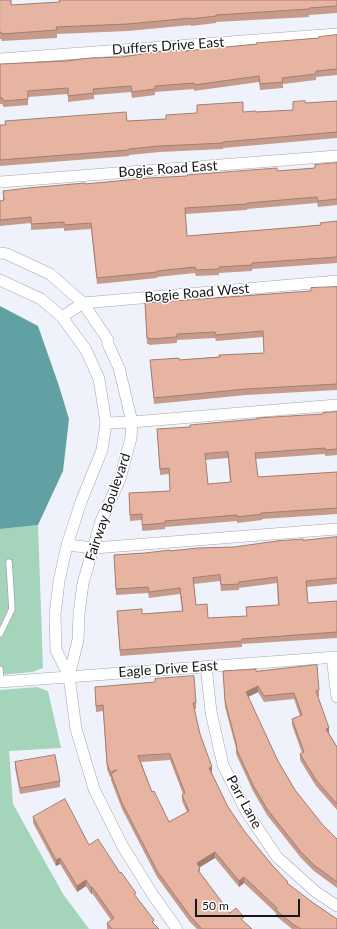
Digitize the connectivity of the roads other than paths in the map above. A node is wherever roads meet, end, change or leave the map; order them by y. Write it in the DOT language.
graph roads {
  1 [pos="337,34"];
  2 [pos="0,59"];
  3 [pos="337,156"];
  4 [pos="0,182"];
  5 [pos="0,253"];
  6 [pos="0,280"];
  7 [pos="337,281"];
  8 [pos="83,303"];
  9 [pos="62,317"];
  10 [pos="337,405"];
  11 [pos="132,422"];
  12 [pos="106,423"];
  13 [pos="337,529"];
  14 [pos="67,545"];
  15 [pos="94,548"];
  16 [pos="9,562"];
  17 [pos="0,634"];
  18 [pos="335,657"];
  19 [pos="206,666"];
  20 [pos="0,669"];
  21 [pos="69,676"];
  22 [pos="1,682"];
  23 [pos="337,697"];
  24 [pos="337,906"];
  25 [pos="178,929"];
  1 -- 2 [label="street, Duffers Drive East"];
  3 -- 4 [label="street, Bogie Road East"];
  5 -- 8 [label="street, Fairway Boulevard"];
  6 -- 9 [label="street, Fairway Boulevard"];
  7 -- 8 [label="street, Bogie Road West"];
  8 -- 9 [label="street, Bogie Road West"];
  8 -- 11 [label="street, Fairway Boulevard"];
  9 -- 12 [label="street, Fairway Boulevard"];
  10 -- 11 [label="street"];
  11 -- 12 [label="street"];
  11 -- 15 [label="street, Fairway Boulevard"];
  12 -- 14 [label="street, Fairway Boulevard"];
  13 -- 15 [label="street"];
  14 -- 15 [label="street"];
  14 -- 21 [label="street, Fairway Boulevard"];
  15 -- 21 [label="street, Fairway Boulevard"];
  16 -- 17 [label="lane"];
  18 -- 19 [label="street, Eagle Drive East"];
  18 -- 23 [label="street"];
  19 -- 21 [label="street, Eagle Drive East"];
  19 -- 24 [label="street, Parr Lane"];
  20 -- 22 [label="lane"];
  21 -- 22 [label="street, Eagle Drive East"];
  21 -- 25 [label="street, Fairway Boulevard"];
}
